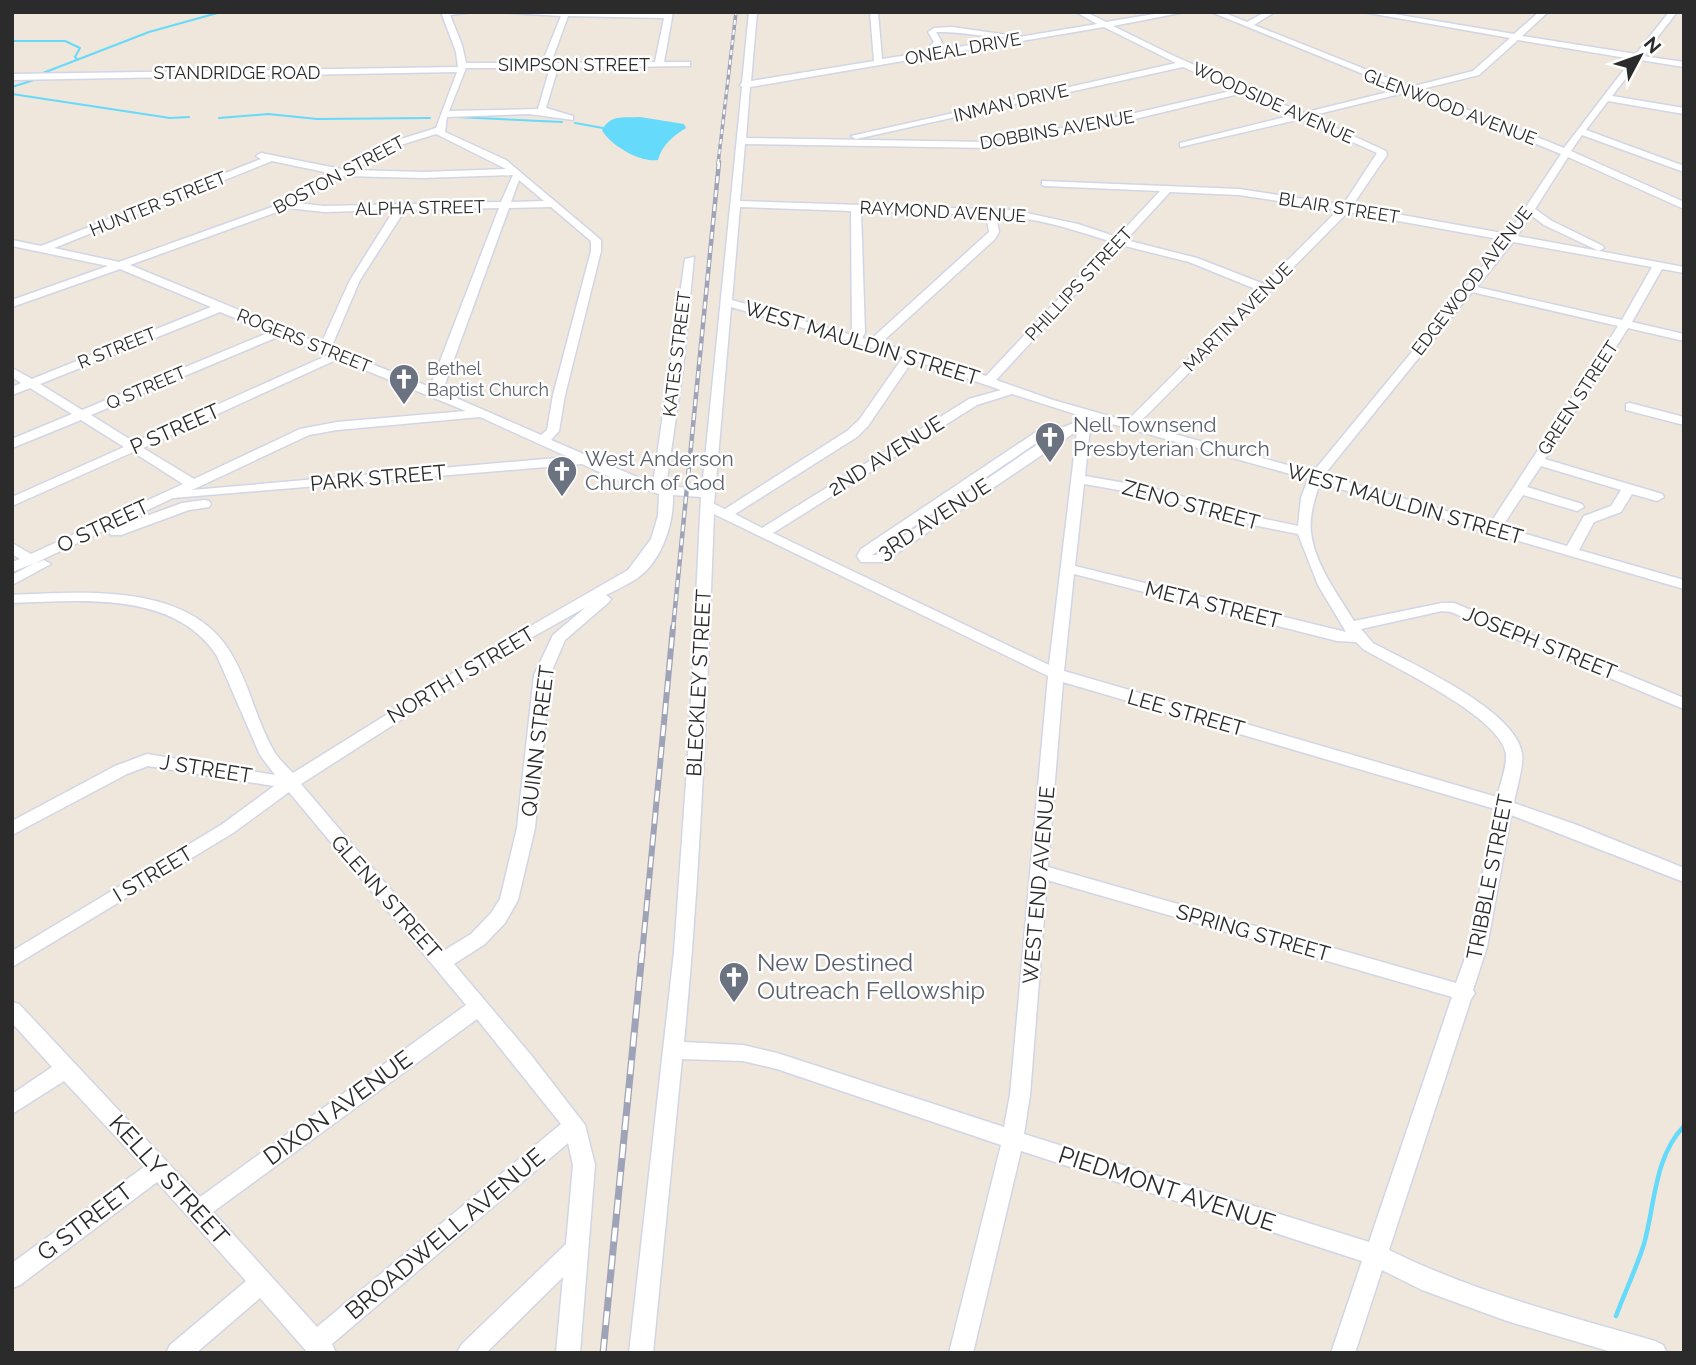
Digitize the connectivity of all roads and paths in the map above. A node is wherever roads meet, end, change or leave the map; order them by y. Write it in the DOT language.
graph roads {
  1 [pos="469,12"];
  2 [pos="502,12"];
  3 [pos="753,12"];
  4 [pos="874,12"];
  5 [pos="1080,12"];
  6 [pos="1181,12"];
  7 [pos="1215,12"];
  8 [pos="1270,12"];
  9 [pos="1367,12"];
  10 [pos="1440,12"];
  11 [pos="1544,12"];
  12 [pos="1672,12"];
  13 [pos="445,13"];
  14 [pos="565,13"];
  15 [pos="669,14"];
  16 [pos="1684,15"];
  17 [pos="1427,23"];
  18 [pos="1247,25"];
  19 [pos="1103,26"];
  20 [pos="1034,37"];
  21 [pos="1516,38"];
  22 [pos="923,57"];
  23 [pos="1635,58"];
  24 [pos="881,63"];
  25 [pos="687,64"];
  26 [pos="1184,64"];
  27 [pos="546,65"];
  28 [pos="659,65"];
  29 [pos="1684,65"];
  30 [pos="462,67"];
  31 [pos="12,77"];
  32 [pos="744,85"];
  33 [pos="1405,89"];
  34 [pos="1244,90"];
  35 [pos="1605,98"];
  36 [pos="544,111"];
  37 [pos="1684,111"];
  38 [pos="445,114"];
  39 [pos="1303,116"];
  40 [pos="570,118"];
  41 [pos="439,130"];
  42 [pos="1580,131"];
  43 [pos="741,141"];
  44 [pos="837,143"];
  45 [pos="1183,145"];
  46 [pos="1565,152"];
  47 [pos="1684,169"];
  48 [pos="345,173"];
  49 [pos="518,173"];
  50 [pos="1045,183"];
  51 [pos="1166,188"];
  52 [pos="554,204"];
  53 [pos="734,204"];
  54 [pos="287,205"];
  55 [pos="1684,206"];
  56 [pos="504,207"];
  57 [pos="401,208"];
  58 [pos="856,208"];
  59 [pos="1345,208"];
  60 [pos="1530,210"];
  61 [pos="990,211"];
  62 [pos="1510,239"];
  63 [pos="1120,241"];
  64 [pos="12,243"];
  65 [pos="45,248"];
  66 [pos="690,259"];
  67 [pos="1630,260"];
  68 [pos="120,265"];
  69 [pos="1659,265"];
  70 [pos="1684,270"];
  71 [pos="1468,288"];
  72 [pos="1265,289"];
  73 [pos="725,302"];
  74 [pos="12,304"];
  75 [pos="222,307"];
  76 [pos="1625,324"];
  77 [pos="280,332"];
  78 [pos="1684,338"];
  79 [pos="855,339"];
  80 [pos="873,344"];
  81 [pos="323,349"];
  82 [pos="338,355"];
  83 [pos="909,355"];
  84 [pos="12,372"];
  85 [pos="989,380"];
  86 [pos="30,383"];
  87 [pos="1012,390"];
  88 [pos="12,391"];
  89 [pos="432,392"];
  90 [pos="1630,407"];
  91 [pos="482,413"];
  92 [pos="80,415"];
  93 [pos="1084,418"];
  94 [pos="1684,421"];
  95 [pos="1130,425"];
  96 [pos="1066,431"];
  97 [pos="544,440"];
  98 [pos="12,444"];
  99 [pos="134,447"];
  100 [pos="585,460"];
  101 [pos="1537,461"];
  102 [pos="403,476"];
  103 [pos="1315,478"];
  104 [pos="1077,479"];
  105 [pos="193,484"];
  106 [pos="1629,488"];
  107 [pos="1519,489"];
  108 [pos="663,491"];
  109 [pos="171,495"];
  110 [pos="1657,497"];
  111 [pos="708,499"];
  112 [pos="12,502"];
  113 [pos="1577,508"];
  114 [pos="728,513"];
  115 [pos="1494,529"];
  116 [pos="1304,531"];
  117 [pos="765,532"];
  118 [pos="12,547"];
  119 [pos="1572,552"];
  120 [pos="30,560"];
  121 [pos="12,568"];
  122 [pos="1067,568"];
  123 [pos="636,572"];
  124 [pos="12,581"];
  125 [pos="1684,585"];
  126 [pos="12,598"];
  127 [pos="1355,633"];
  128 [pos="1056,674"];
  129 [pos="1684,704"];
  130 [pos="290,783"];
  131 [pos="1506,807"];
  132 [pos="12,829"];
  133 [pos="1041,872"];
  134 [pos="1684,875"];
  135 [pos="12,960"];
  136 [pos="442,962"];
  137 [pos="1465,993"];
  138 [pos="478,1007"];
  139 [pos="12,1010"];
  140 [pos="674,1050"];
  141 [pos="67,1068"];
  142 [pos="12,1105"];
  143 [pos="574,1125"];
  144 [pos="1013,1139"];
  145 [pos="159,1168"];
  146 [pos="198,1211"];
  147 [pos="577,1248"];
  148 [pos="1376,1255"];
  149 [pos="12,1277"];
  150 [pos="261,1283"];
  151 [pos="320,1348"];
  152 [pos="178,1353"];
  153 [pos="470,1353"];
  154 [pos="568,1353"];
  155 [pos="641,1353"];
  156 [pos="961,1353"];
  157 [pos="1343,1353"];
  158 [pos="1655,1353"];
  1 -- 13 [label="street"];
  2 -- 14 [label="street"];
  3 -- 32 [label="street, BLECKLEY STREET"];
  4 -- 24 [label="street"];
  5 -- 19 [label="street, WOODSIDE AVENUE"];
  6 -- 19 [label="street, ONEAL DRIVE"];
  7 -- 18 [label="street, GLENWOOD AVENUE"];
  8 -- 18 [label="street"];
  9 -- 17 [label="street"];
  10 -- 17 [label="street"];
  11 -- 21 [label="street"];
  12 -- 16 [label="street"];
  12 -- 23 [label="street, EDGEWOOD AVENUE"];
  13 -- 30 [label="street"];
  14 -- 15 [label="street"];
  14 -- 27 [label="street"];
  15 -- 28 [label="street"];
  17 -- 21 [label="street"];
  18 -- 33 [label="street, GLENWOOD AVENUE"];
  19 -- 20 [label="street, ONEAL DRIVE"];
  19 -- 26 [label="street, WOODSIDE AVENUE"];
  20 -- 22 [label="street, ONEAL DRIVE"];
  20 -- 22 [label="street"];
  21 -- 23 [label="street"];
  21 -- 33 [label="street"];
  22 -- 24 [label="street, ONEAL DRIVE"];
  23 -- 29 [label="street"];
  23 -- 35 [label="street, EDGEWOOD AVENUE"];
  24 -- 32 [label="street, ONEAL DRIVE"];
  25 -- 28 [label="street, SIMPSON STREET"];
  26 -- 34 [label="street, WOODSIDE AVENUE"];
  26 -- 44 [label="street, INMAN DRIVE"];
  27 -- 28 [label="street, SIMPSON STREET"];
  27 -- 30 [label="street, SIMPSON STREET"];
  27 -- 36 [label="street"];
  30 -- 31 [label="street, STANDRIDGE ROAD"];
  30 -- 38 [label="street"];
  32 -- 43 [label="street, BLECKLEY STREET"];
  33 -- 39 [label="street"];
  33 -- 46 [label="street, GLENWOOD AVENUE"];
  34 -- 39 [label="street, WOODSIDE AVENUE"];
  34 -- 44 [label="street, DOBBINS AVENUE"];
  35 -- 37 [label="street"];
  35 -- 42 [label="street, EDGEWOOD AVENUE"];
  36 -- 38 [label="street"];
  36 -- 40 [label="street"];
  38 -- 41 [label="street"];
  39 -- 45 [label="street"];
  39 -- 59 [label="street, WOODSIDE AVENUE"];
  41 -- 48 [label="street, BOSTON STREET"];
  41 -- 49 [label="street"];
  42 -- 46 [label="street, EDGEWOOD AVENUE"];
  42 -- 47 [label="street"];
  43 -- 44 [label="street, DOBBINS AVENUE"];
  43 -- 53 [label="street, BLECKLEY STREET"];
  46 -- 55 [label="street, GLENWOOD AVENUE"];
  46 -- 60 [label="street, EDGEWOOD AVENUE"];
  48 -- 49 [label="street"];
  48 -- 54 [label="street, BOSTON STREET"];
  48 -- 65 [label="street, HUNTER STREET"];
  49 -- 52 [label="street"];
  49 -- 56 [label="street"];
  50 -- 51 [label="street, BLAIR STREET"];
  51 -- 59 [label="street, BLAIR STREET"];
  51 -- 63 [label="street, PHILLIPS STREET"];
  52 -- 56 [label="street, ALPHA STREET"];
  52 -- 97 [label="street"];
  53 -- 58 [label="street, RAYMOND AVENUE"];
  53 -- 73 [label="street, BLECKLEY STREET"];
  54 -- 57 [label="street, ALPHA STREET"];
  54 -- 68 [label="street, BOSTON STREET"];
  56 -- 57 [label="street, ALPHA STREET"];
  56 -- 89 [label="street"];
  57 -- 81 [label="street"];
  58 -- 61 [label="street, RAYMOND AVENUE"];
  58 -- 79 [label="street"];
  59 -- 62 [label="street, BLAIR STREET"];
  59 -- 72 [label="street, MARTIN AVENUE"];
  60 -- 62 [label="street, EDGEWOOD AVENUE"];
  60 -- 67 [label="street, BLAIR STREET"];
  61 -- 63 [label="street, RAYMOND AVENUE"];
  61 -- 80 [label="street"];
  62 -- 67 [label="street, BLAIR STREET"];
  62 -- 71 [label="street, EDGEWOOD AVENUE"];
  63 -- 72 [label="street, RAYMOND AVENUE"];
  63 -- 85 [label="street, PHILLIPS STREET"];
  64 -- 65 [label="street, ROGERS STREET"];
  65 -- 68 [label="street, ROGERS STREET"];
  66 -- 108 [label="street, KATES STREET"];
  67 -- 69 [label="street, BLAIR STREET"];
  68 -- 74 [label="street, BOSTON STREET"];
  68 -- 75 [label="street, ROGERS STREET"];
  69 -- 70 [label="street, BLAIR STREET"];
  69 -- 76 [label="street, GREEN STREET"];
  71 -- 76 [label="street"];
  71 -- 103 [label="street, EDGEWOOD AVENUE"];
  72 -- 95 [label="street, MARTIN AVENUE"];
  73 -- 79 [label="street, WEST MAULDIN STREET"];
  73 -- 111 [label="street, BLECKLEY STREET"];
  75 -- 77 [label="street, ROGERS STREET"];
  75 -- 86 [label="street, R STREET"];
  76 -- 78 [label="street"];
  76 -- 101 [label="street, GREEN STREET"];
  77 -- 81 [label="street, ROGERS STREET"];
  77 -- 92 [label="street, Q STREET"];
  79 -- 80 [label="street, WEST MAULDIN STREET"];
  80 -- 83 [label="street, WEST MAULDIN STREET"];
  81 -- 82 [label="street, ROGERS STREET"];
  82 -- 89 [label="street, ROGERS STREET"];
  82 -- 99 [label="street, P STREET"];
  83 -- 85 [label="street, WEST MAULDIN STREET"];
  83 -- 114 [label="street"];
  84 -- 86 [label="street"];
  85 -- 87 [label="street, WEST MAULDIN STREET"];
  86 -- 88 [label="street, R STREET"];
  86 -- 92 [label="street"];
  87 -- 93 [label="street, WEST MAULDIN STREET"];
  87 -- 117 [label="street, 2ND AVENUE"];
  89 -- 91 [label="street, ROGERS STREET"];
  90 -- 94 [label="street"];
  91 -- 97 [label="street, ROGERS STREET"];
  91 -- 105 [label="street, O STREET"];
  92 -- 98 [label="street, Q STREET"];
  92 -- 99 [label="street"];
  93 -- 95 [label="street, WEST MAULDIN STREET"];
  93 -- 96 [label="street, 3RD AVENUE"];
  93 -- 104 [label="street, WEST END AVENUE"];
  95 -- 103 [label="street, WEST MAULDIN STREET"];
  96 -- 96 [label="street, 3RD AVENUE"];
  97 -- 100 [label="street, ROGERS STREET"];
  99 -- 105 [label="street"];
  99 -- 112 [label="street, P STREET"];
  100 -- 102 [label="street, PARK STREET"];
  100 -- 108 [label="street, ROGERS STREET"];
  101 -- 106 [label="street"];
  101 -- 107 [label="street, GREEN STREET"];
  102 -- 109 [label="street, PARK STREET"];
  102 -- 124 [label="street"];
  103 -- 115 [label="street, WEST MAULDIN STREET"];
  103 -- 116 [label="street, TRIBBLE STREET"];
  104 -- 116 [label="street, ZENO STREET"];
  104 -- 122 [label="street, WEST END AVENUE"];
  105 -- 109 [label="street, O STREET"];
  106 -- 110 [label="street"];
  106 -- 119 [label="street"];
  107 -- 113 [label="street"];
  107 -- 115 [label="street, GREEN STREET"];
  108 -- 111 [label="street, ROGERS STREET"];
  108 -- 123 [label="street, QUINN STREET"];
  109 -- 120 [label="street, O STREET"];
  111 -- 114 [label="street, LEE STREET"];
  111 -- 140 [label="street, BLECKLEY STREET"];
  114 -- 117 [label="street, LEE STREET"];
  115 -- 119 [label="street, WEST MAULDIN STREET"];
  116 -- 127 [label="street, TRIBBLE STREET"];
  117 -- 128 [label="street, LEE STREET"];
  118 -- 120 [label="street"];
  119 -- 125 [label="street, WEST MAULDIN STREET"];
  120 -- 121 [label="street, O STREET"];
  122 -- 127 [label="street, META STREET"];
  122 -- 128 [label="street, WEST END AVENUE"];
  123 -- 130 [label="street, NORTH I STREET"];
  123 -- 136 [label="street, QUINN STREET"];
  126 -- 130 [label="street, GLENN STREET"];
  127 -- 129 [label="street, JOSEPH STREET"];
  127 -- 131 [label="street, TRIBBLE STREET"];
  128 -- 131 [label="street, LEE STREET"];
  128 -- 133 [label="street, WEST END AVENUE"];
  130 -- 132 [label="street, J STREET"];
  130 -- 135 [label="street, I STREET"];
  130 -- 136 [label="street, GLENN STREET"];
  131 -- 134 [label="street, LEE STREET"];
  131 -- 137 [label="street, TRIBBLE STREET"];
  133 -- 137 [label="street, SPRING STREET"];
  133 -- 144 [label="street, WEST END AVENUE"];
  136 -- 138 [label="street, GLENN STREET"];
  137 -- 148 [label="street, TRIBBLE STREET"];
  138 -- 143 [label="street, GLENN STREET"];
  138 -- 146 [label="street, DIXON AVENUE"];
  139 -- 141 [label="street, KELLY STREET"];
  140 -- 144 [label="street, PIEDMONT AVENUE"];
  140 -- 155 [label="street, BLECKLEY STREET"];
  141 -- 142 [label="street"];
  141 -- 145 [label="street, KELLY STREET"];
  143 -- 147 [label="street, GLENN STREET"];
  143 -- 151 [label="street, BROADWELL AVENUE"];
  144 -- 148 [label="street, PIEDMONT AVENUE"];
  144 -- 156 [label="street, WEST END AVENUE"];
  145 -- 146 [label="street, KELLY STREET"];
  145 -- 149 [label="street, G STREET"];
  146 -- 150 [label="street, KELLY STREET"];
  147 -- 153 [label="street"];
  147 -- 154 [label="street, GLENN STREET"];
  148 -- 157 [label="street, TRIBBLE STREET"];
  148 -- 158 [label="street, PIEDMONT AVENUE"];
  150 -- 151 [label="street, KELLY STREET"];
  150 -- 152 [label="street"];
}
